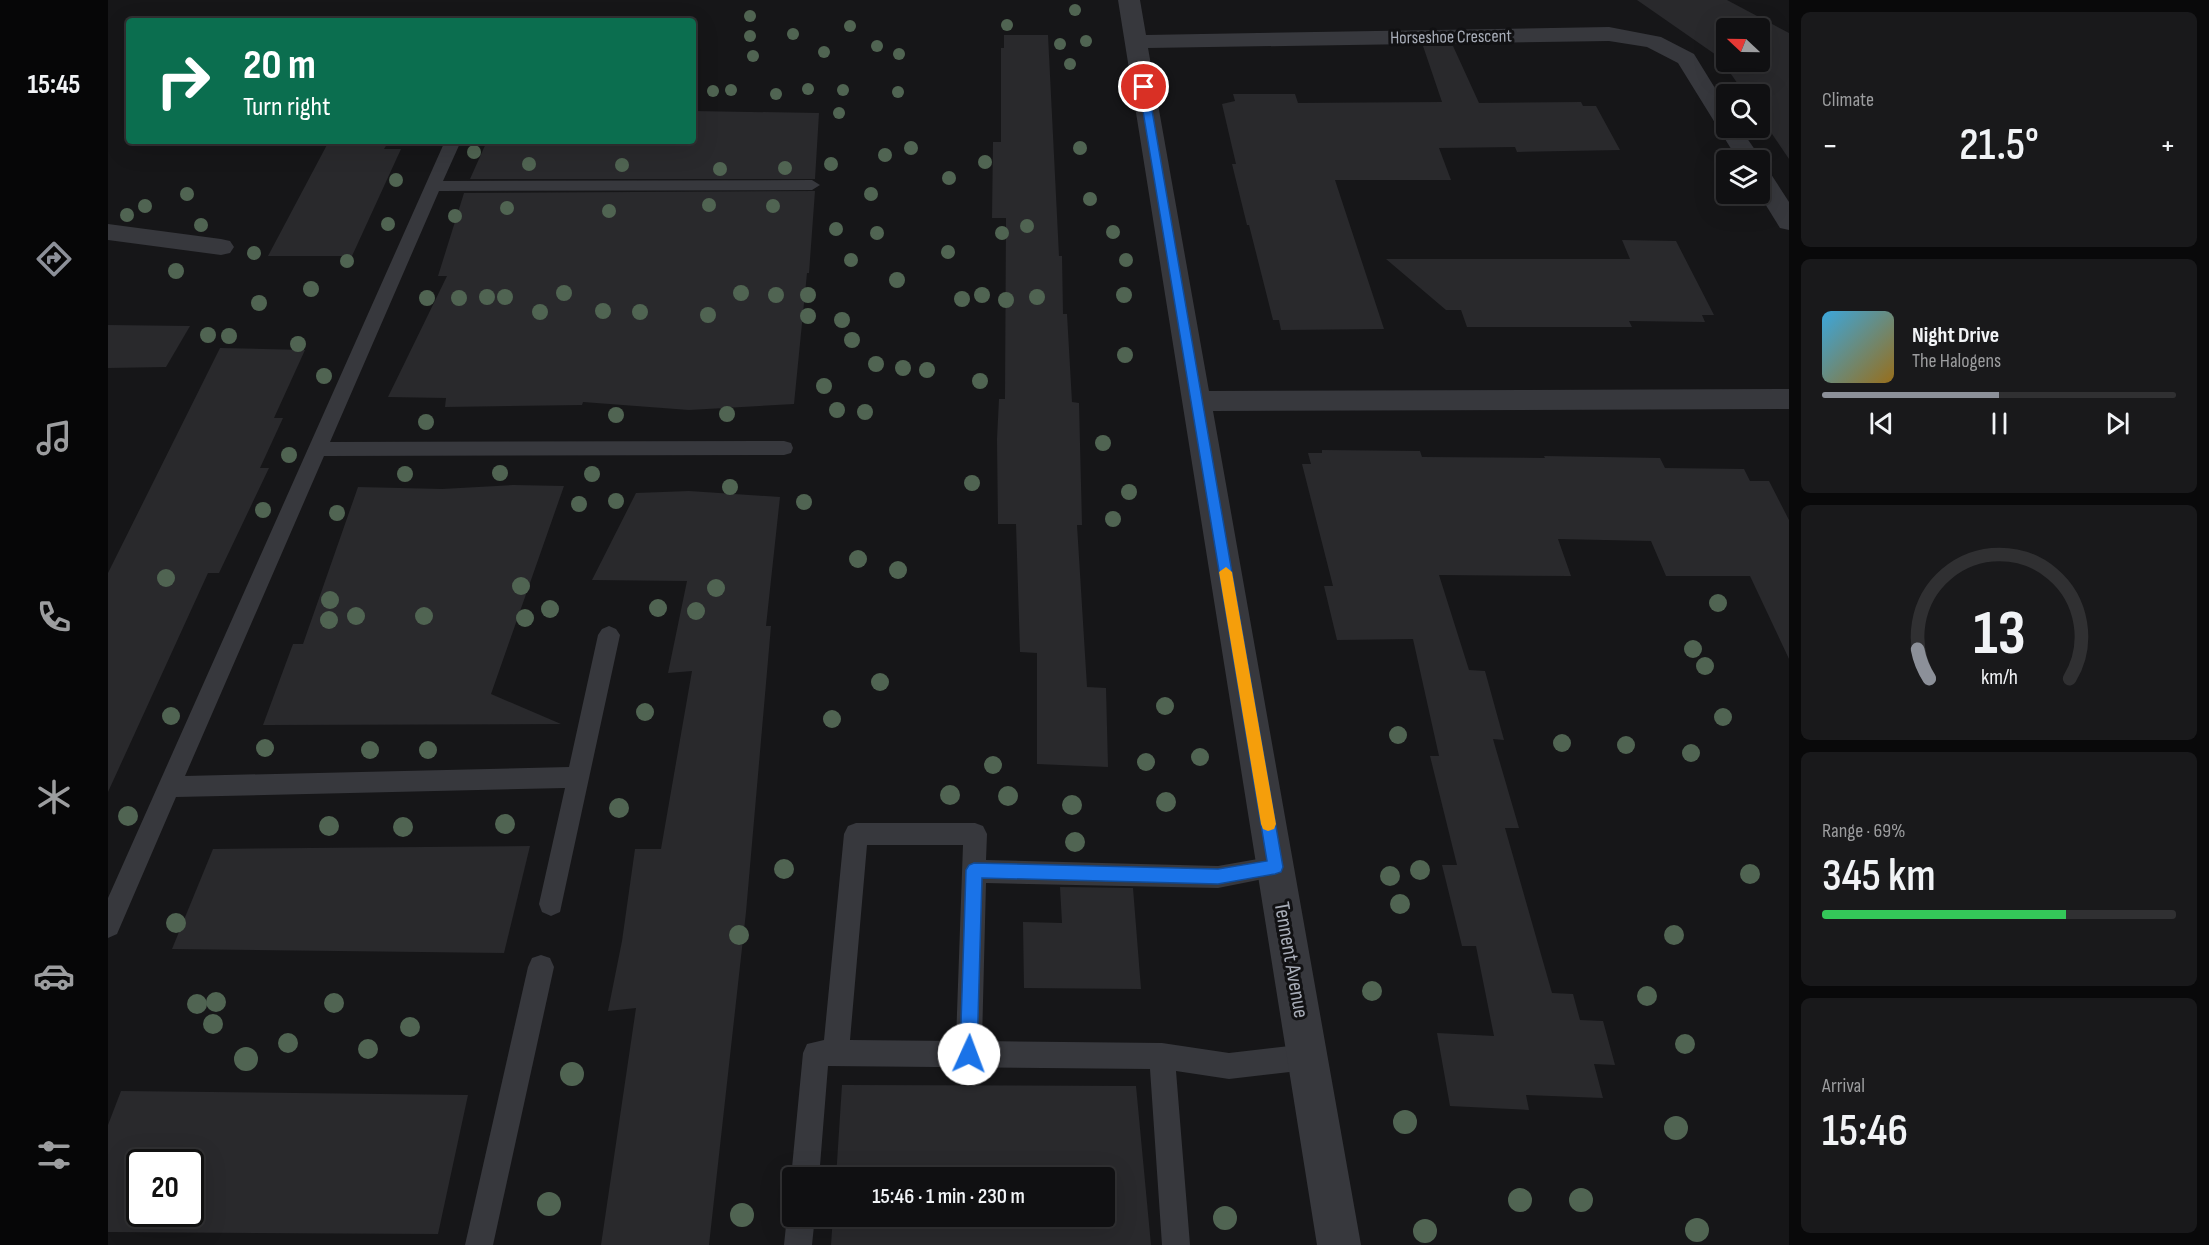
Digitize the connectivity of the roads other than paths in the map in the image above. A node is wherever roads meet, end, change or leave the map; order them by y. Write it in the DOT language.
graph roads {
  1 [pos="1129,0"];
  2 [pos="1136,42"];
  3 [pos="1716,108"];
  4 [pos="452,144"];
  5 [pos="812,185"];
  6 [pos="433,186"];
  7 [pos="1770,192"];
  8 [pos="1789,222"];
  9 [pos="108,232"];
  10 [pos="221,247"];
  11 [pos="1789,399"];
  12 [pos="1197,401"];
  13 [pos="784,447"];
  14 [pos="318,449"];
  15 [pos="609,635"];
  16 [pos="578,777"];
  17 [pos="169,787"];
  18 [pos="1275,867"];
  19 [pos="974,870"];
  20 [pos="551,904"];
  21 [pos="108,926"];
  22 [pos="541,967"];
  23 [pos="836,1053"];
  24 [pos="969,1054"];
  25 [pos="1162,1056"];
  26 [pos="1307,1057"];
  27 [pos="806,1167"];
  28 [pos="800,1227"];
  29 [pos="478,1245"];
  30 [pos="798,1245"];
  31 [pos="1176,1245"];
  32 [pos="1339,1245"];
  1 -- 2 [label="street, Tennent Avenue"];
  2 -- 3 [label="street, Horseshoe Crescent"];
  2 -- 12 [label="street, Tennent Avenue"];
  4 -- 6 [label="lane"];
  5 -- 6 [label="lane"];
  6 -- 14 [label="lane"];
  7 -- 8 [label="street"];
  9 -- 10 [label="street"];
  11 -- 12 [label="street"];
  12 -- 18 [label="street, Tennent Avenue"];
  13 -- 14 [label="lane"];
  14 -- 17 [label="lane"];
  15 -- 16 [label="lane"];
  16 -- 17 [label="lane"];
  16 -- 20 [label="lane"];
  17 -- 21 [label="lane"];
  18 -- 19 [label="lane"];
  18 -- 26 [label="street, Tennent Avenue"];
  19 -- 23 [label="lane"];
  19 -- 24 [label="lane"];
  22 -- 29 [label="lane"];
  23 -- 24 [label="lane"];
  23 -- 27 [label="lane"];
  24 -- 25 [label="lane"];
  25 -- 26 [label="lane"];
  25 -- 31 [label="lane"];
  26 -- 32 [label="street, Tennent Avenue"];
  28 -- 30 [label="lane"];
}
